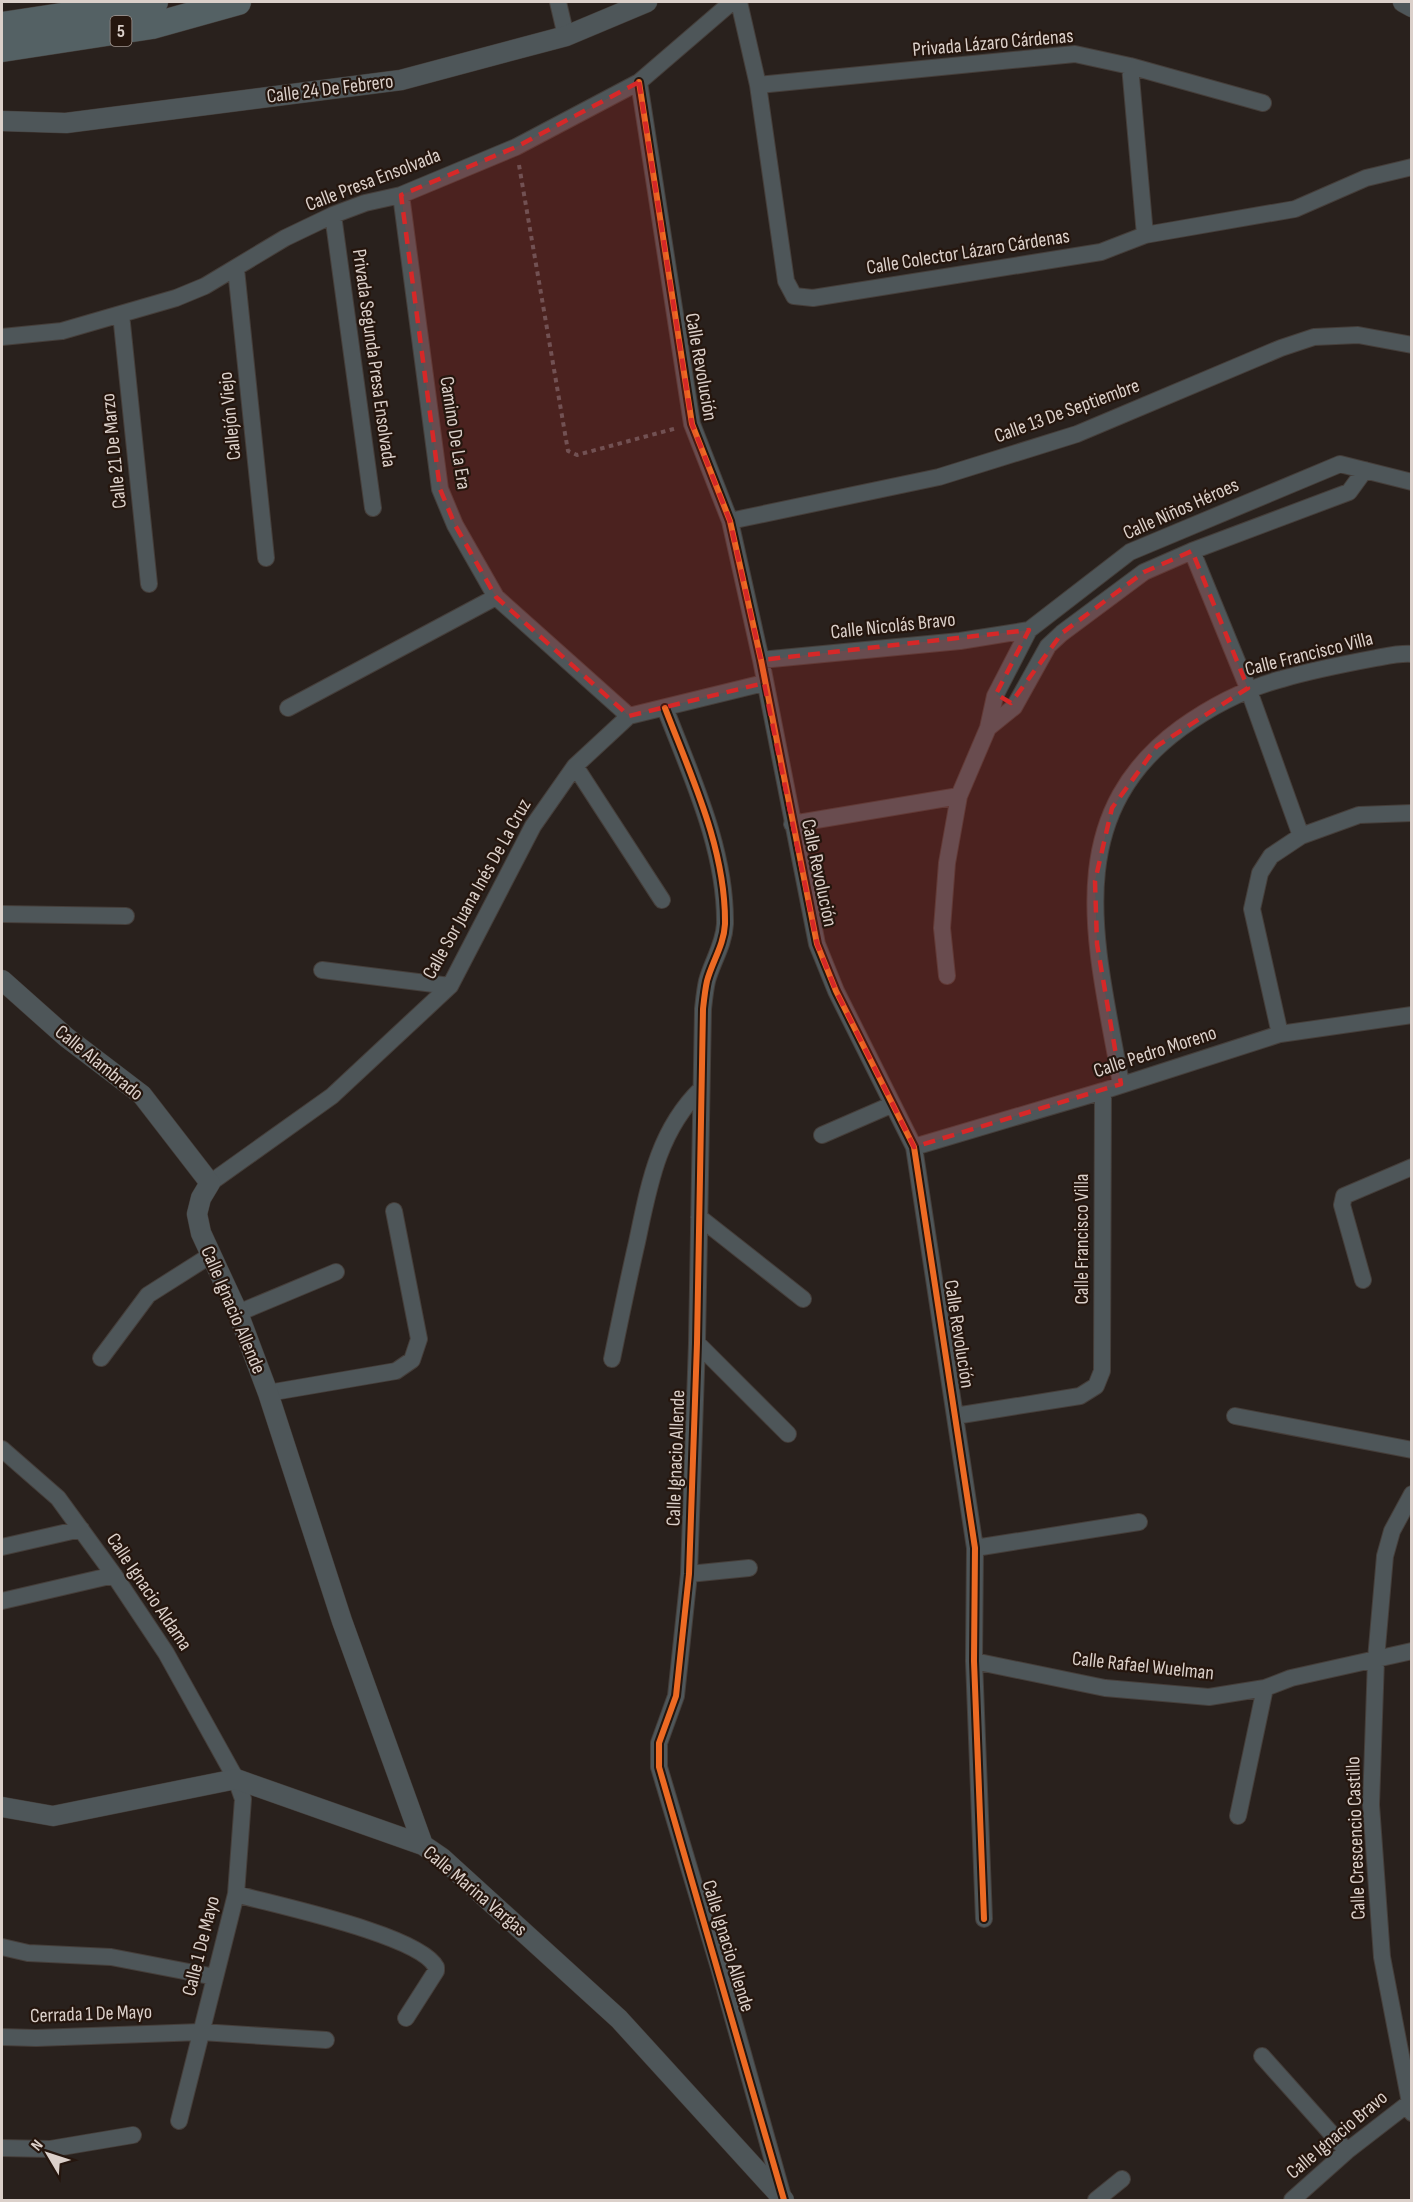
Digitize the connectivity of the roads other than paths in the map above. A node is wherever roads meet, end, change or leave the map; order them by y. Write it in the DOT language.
graph roads {
  1 [pos="154,2"];
  2 [pos="238,2"];
  3 [pos="558,2"];
  4 [pos="647,2"];
  5 [pos="732,2"];
  6 [pos="739,2"];
  7 [pos="1402,2"];
  8 [pos="1412,6"];
  9 [pos="2,24"];
  10 [pos="566,36"];
  11 [pos="2,49"];
  12 [pos="1130,66"];
  13 [pos="639,82"];
  14 [pos="758,85"];
  15 [pos="1263,103"];
  16 [pos="2,121"];
  17 [pos="1412,167"];
  18 [pos="401,195"];
  19 [pos="333,215"];
  20 [pos="1145,235"];
  21 [pos="236,269"];
  22 [pos="121,314"];
  23 [pos="2,337"];
  24 [pos="1412,345"];
  25 [pos="1365,470"];
  26 [pos="1412,482"];
  27 [pos="373,508"];
  28 [pos="730,521"];
  29 [pos="1192,551"];
  30 [pos="266,558"];
  31 [pos="149,584"];
  32 [pos="496,597"];
  33 [pos="1029,630"];
  34 [pos="1412,654"];
  35 [pos="761,660"];
  36 [pos="764,683"];
  37 [pos="1248,688"];
  38 [pos="288,708"];
  39 [pos="665,708"];
  40 [pos="629,716"];
  41 [pos="988,728"];
  42 [pos="575,766"];
  43 [pos="959,796"];
  44 [pos="1412,813"];
  45 [pos="792,824"];
  46 [pos="1301,836"];
  47 [pos="662,900"];
  48 [pos="2,914"];
  49 [pos="126,916"];
  50 [pos="322,970"];
  51 [pos="947,976"];
  52 [pos="2,980"];
  53 [pos="450,986"];
  54 [pos="1412,1015"];
  55 [pos="1280,1034"];
  56 [pos="1121,1084"];
  57 [pos="701,1089"];
  58 [pos="1103,1091"];
  59 [pos="891,1105"];
  60 [pos="822,1135"];
  61 [pos="914,1147"];
  62 [pos="1412,1167"];
  63 [pos="210,1183"];
  64 [pos="394,1211"];
  65 [pos="699,1216"];
  66 [pos="211,1255"];
  67 [pos="336,1272"];
  68 [pos="1363,1280"];
  69 [pos="803,1299"];
  70 [pos="238,1313"];
  71 [pos="697,1343"];
  72 [pos="101,1358"];
  73 [pos="612,1359"];
  74 [pos="268,1393"];
  75 [pos="955,1416"];
  76 [pos="1235,1416"];
  77 [pos="788,1434"];
  78 [pos="2,1449"];
  79 [pos="1412,1450"];
  80 [pos="1412,1494"];
  81 [pos="1139,1522"];
  82 [pos="81,1529"];
  83 [pos="2,1547"];
  84 [pos="975,1548"];
  85 [pos="749,1568"];
  86 [pos="114,1575"];
  87 [pos="689,1575"];
  88 [pos="2,1601"];
  89 [pos="1412,1651"];
  90 [pos="1376,1659"];
  91 [pos="974,1661"];
  92 [pos="1265,1688"];
  93 [pos="236,1779"];
  94 [pos="2,1807"];
  95 [pos="1238,1816"];
  96 [pos="423,1845"];
  97 [pos="236,1894"];
  98 [pos="984,1919"];
  99 [pos="2,1947"];
  100 [pos="215,1977"];
  101 [pos="406,2018"];
  102 [pos="201,2032"];
  103 [pos="2,2037"];
  104 [pos="326,2040"];
  105 [pos="1262,2056"];
  106 [pos="1410,2108"];
  107 [pos="179,2121"];
  108 [pos="134,2135"];
  109 [pos="2,2148"];
  110 [pos="1347,2151"];
  111 [pos="1122,2180"];
  112 [pos="784,2199"];
  113 [pos="1096,2200"];
  114 [pos="1292,2200"];
  1 -- 9 [label="main road, 5"];
  2 -- 11 [label="main road, 5"];
  3 -- 10 [label="street"];
  4 -- 10 [label="street, Calle 24 De Febrero"];
  5 -- 13 [label="street, Calle Presa Ensolvada"];
  6 -- 14 [label="street"];
  7 -- 8 [label="street"];
  10 -- 16 [label="street, Calle 24 De Febrero"];
  12 -- 14 [label="street, Privada Lázaro Cárdenas"];
  12 -- 15 [label="street, Privada Lázaro Cárdenas"];
  12 -- 20 [label="street"];
  13 -- 18 [label="street, Calle Presa Ensolvada"];
  13 -- 28 [label="street, Calle Revolución"];
  14 -- 20 [label="street, Calle Colector Lázaro Cárdenas"];
  17 -- 20 [label="street"];
  18 -- 19 [label="street, Calle Presa Ensolvada"];
  18 -- 32 [label="street, Camino De La Era"];
  19 -- 21 [label="street, Calle Presa Ensolvada"];
  19 -- 27 [label="street, Privada Segunda Presa Ensolvada"];
  21 -- 22 [label="street, Calle Presa Ensolvada"];
  21 -- 30 [label="street, Callejón Viejo"];
  22 -- 23 [label="street, Calle Presa Ensolvada"];
  22 -- 31 [label="street, Calle 21 De Marzo"];
  24 -- 28 [label="street, Calle 13 De Septiembre"];
  25 -- 26 [label="street, Calle Niños Héroes"];
  25 -- 29 [label="street, Calle Niños Héroes"];
  25 -- 33 [label="street, Calle Niños Héroes"];
  28 -- 35 [label="street, Calle Revolución"];
  29 -- 37 [label="street"];
  29 -- 41 [label="street, Calle Niños Héroes"];
  32 -- 38 [label="street"];
  32 -- 40 [label="street, Camino De La Era"];
  33 -- 35 [label="street, Calle Nicolás Bravo"];
  33 -- 41 [label="street, Calle Niños Héroes"];
  34 -- 37 [label="street, Calle Francisco Villa"];
  35 -- 36 [label="street, Calle Revolución"];
  36 -- 39 [label="street"];
  36 -- 45 [label="street, Calle Revolución"];
  37 -- 46 [label="street"];
  37 -- 56 [label="street, Calle Francisco Villa"];
  39 -- 40 [label="street"];
  39 -- 57 [label="street, Calle Ignacio Allende"];
  40 -- 42 [label="street, Calle Sor Juana Inés De La Cruz"];
  41 -- 43 [label="street, Calle Niños Héroes"];
  42 -- 47 [label="street"];
  42 -- 53 [label="street, Calle Sor Juana Inés De La Cruz"];
  43 -- 45 [label="street"];
  43 -- 51 [label="street, Calle Niños Héroes"];
  44 -- 46 [label="street"];
  45 -- 59 [label="street, Calle Revolución"];
  46 -- 55 [label="street"];
  48 -- 49 [label="street"];
  50 -- 53 [label="street"];
  52 -- 63 [label="street, Calle Alambrado"];
  53 -- 63 [label="street, Calle Sor Juana Inés De La Cruz"];
  54 -- 55 [label="street, Calle Pedro Moreno"];
  55 -- 56 [label="street, Calle Pedro Moreno"];
  56 -- 58 [label="street, Calle Pedro Moreno"];
  57 -- 65 [label="street, Calle Ignacio Allende"];
  57 -- 73 [label="street"];
  58 -- 61 [label="street, Calle Pedro Moreno"];
  58 -- 75 [label="street, Calle Francisco Villa"];
  59 -- 60 [label="street"];
  59 -- 61 [label="street, Calle Revolución"];
  61 -- 75 [label="street, Calle Revolución"];
  62 -- 68 [label="street"];
  63 -- 66 [label="street, Calle Ignacio Allende"];
  64 -- 74 [label="street"];
  65 -- 69 [label="street"];
  65 -- 71 [label="street, Calle Ignacio Allende"];
  66 -- 70 [label="street, Calle Ignacio Allende"];
  66 -- 72 [label="street"];
  67 -- 70 [label="street"];
  70 -- 74 [label="street, Calle Ignacio Allende"];
  71 -- 77 [label="street"];
  71 -- 87 [label="street, Calle Ignacio Allende"];
  74 -- 96 [label="street, Calle Ignacio Allende"];
  75 -- 84 [label="street, Calle Revolución"];
  76 -- 79 [label="street"];
  78 -- 82 [label="street, Calle Ignacio Aldama"];
  80 -- 90 [label="street, Calle Crescencio Castillo"];
  81 -- 84 [label="street"];
  82 -- 83 [label="street"];
  82 -- 86 [label="street, Calle Ignacio Aldama"];
  84 -- 91 [label="street, Calle Revolución"];
  85 -- 87 [label="street"];
  86 -- 88 [label="street"];
  86 -- 93 [label="street, Calle Ignacio Aldama"];
  87 -- 112 [label="street, Calle Ignacio Allende"];
  89 -- 90 [label="street, Calle Rafael Wuelman"];
  90 -- 92 [label="street, Calle Rafael Wuelman"];
  90 -- 106 [label="street, Calle Crescencio Castillo"];
  91 -- 92 [label="street, Calle Rafael Wuelman"];
  91 -- 98 [label="street, Calle Revolución"];
  92 -- 95 [label="street"];
  93 -- 94 [label="street"];
  93 -- 96 [label="street, Calle Marina Vargas"];
  93 -- 97 [label="street, Calle 1 De Mayo"];
  96 -- 112 [label="street, Calle Marina Vargas"];
  97 -- 100 [label="street, Calle 1 De Mayo"];
  97 -- 101 [label="street"];
  99 -- 100 [label="street"];
  100 -- 102 [label="street, Calle 1 De Mayo"];
  102 -- 103 [label="street, Cerrada 1 De Mayo"];
  102 -- 104 [label="street, Cerrada 1 De Mayo"];
  102 -- 107 [label="street, Calle 1 De Mayo"];
  105 -- 110 [label="street"];
  106 -- 110 [label="street, Calle Ignacio Bravo"];
  108 -- 109 [label="street"];
  110 -- 114 [label="street, Calle Ignacio Bravo"];
  111 -- 113 [label="street"];
}
